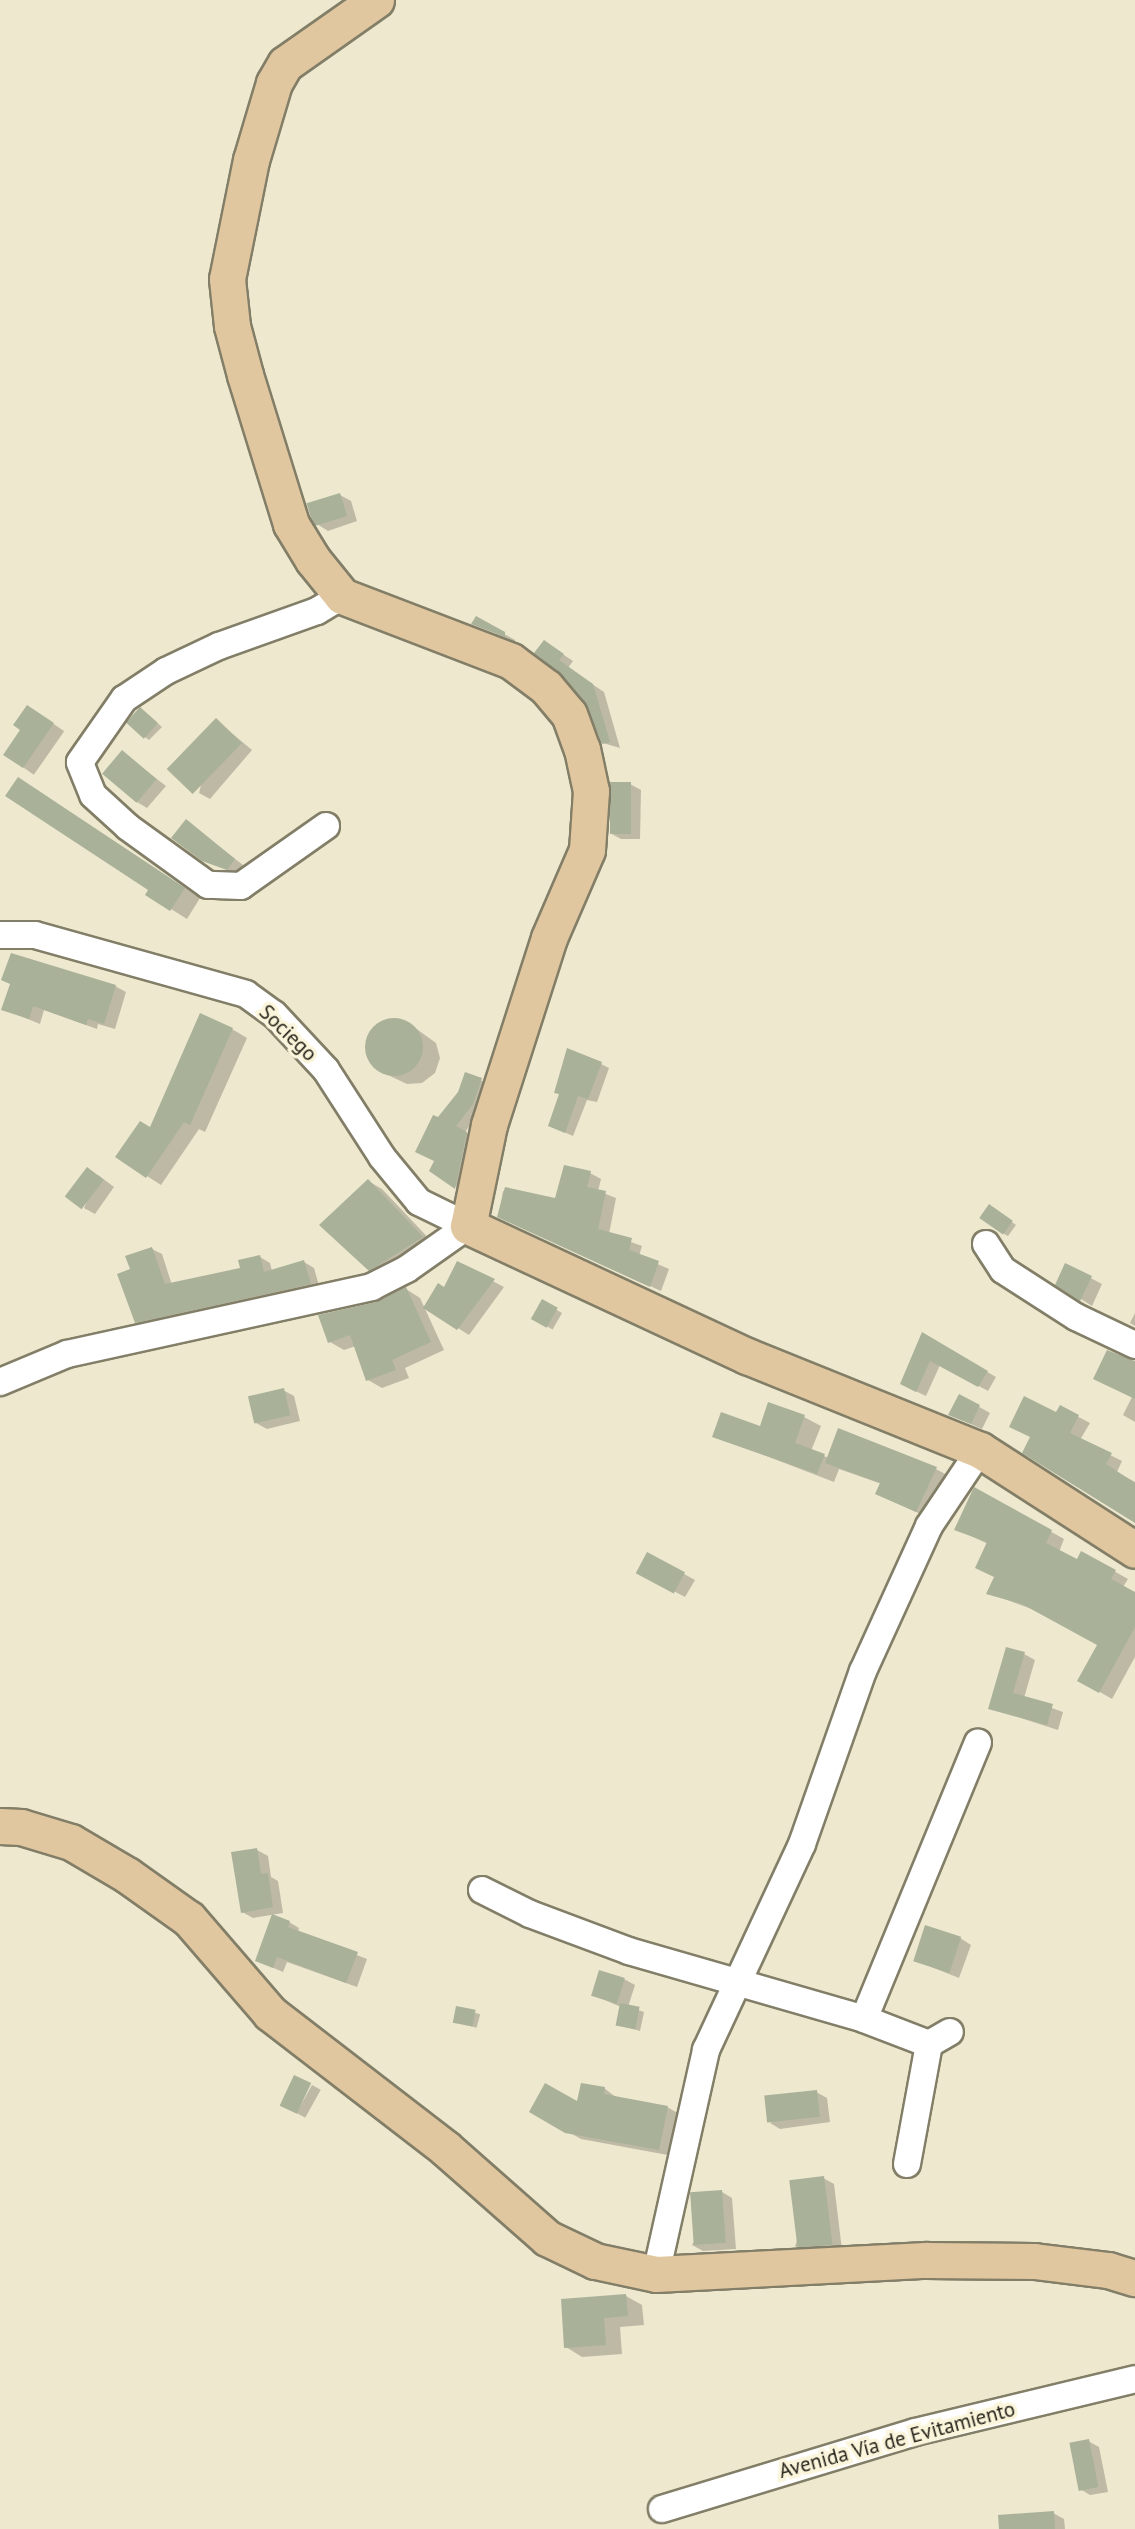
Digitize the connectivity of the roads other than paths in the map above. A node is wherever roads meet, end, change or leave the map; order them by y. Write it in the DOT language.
graph roads {
  1 [pos="376,0"];
  2 [pos="342,596"];
  3 [pos="326,826"];
  4 [pos="0,935"];
  5 [pos="468,1226"];
  6 [pos="986,1244"];
  7 [pos="1135,1345"];
  8 [pos="0,1382"];
  9 [pos="980,1450"];
  10 [pos="1135,1550"];
  11 [pos="978,1743"];
  12 [pos="0,1826"];
  13 [pos="482,1890"];
  14 [pos="735,1984"];
  15 [pos="864,2019"];
  16 [pos="907,2164"];
  17 [pos="656,2274"];
  18 [pos="1135,2278"];
  19 [pos="1135,2379"];
  20 [pos="662,2510"];
  1 -- 2 [label="main road"];
  2 -- 3 [label="street"];
  2 -- 5 [label="main road"];
  4 -- 5 [label="street, Sociego"];
  5 -- 8 [label="street"];
  5 -- 9 [label="main road"];
  6 -- 7 [label="street"];
  9 -- 10 [label="main road"];
  9 -- 14 [label="street"];
  11 -- 15 [label="street"];
  12 -- 17 [label="main road"];
  13 -- 14 [label="street"];
  14 -- 15 [label="street"];
  14 -- 17 [label="street"];
  15 -- 16 [label="street"];
  17 -- 18 [label="main road"];
  19 -- 20 [label="street, Avenida Vía de Evitamiento"];
}
